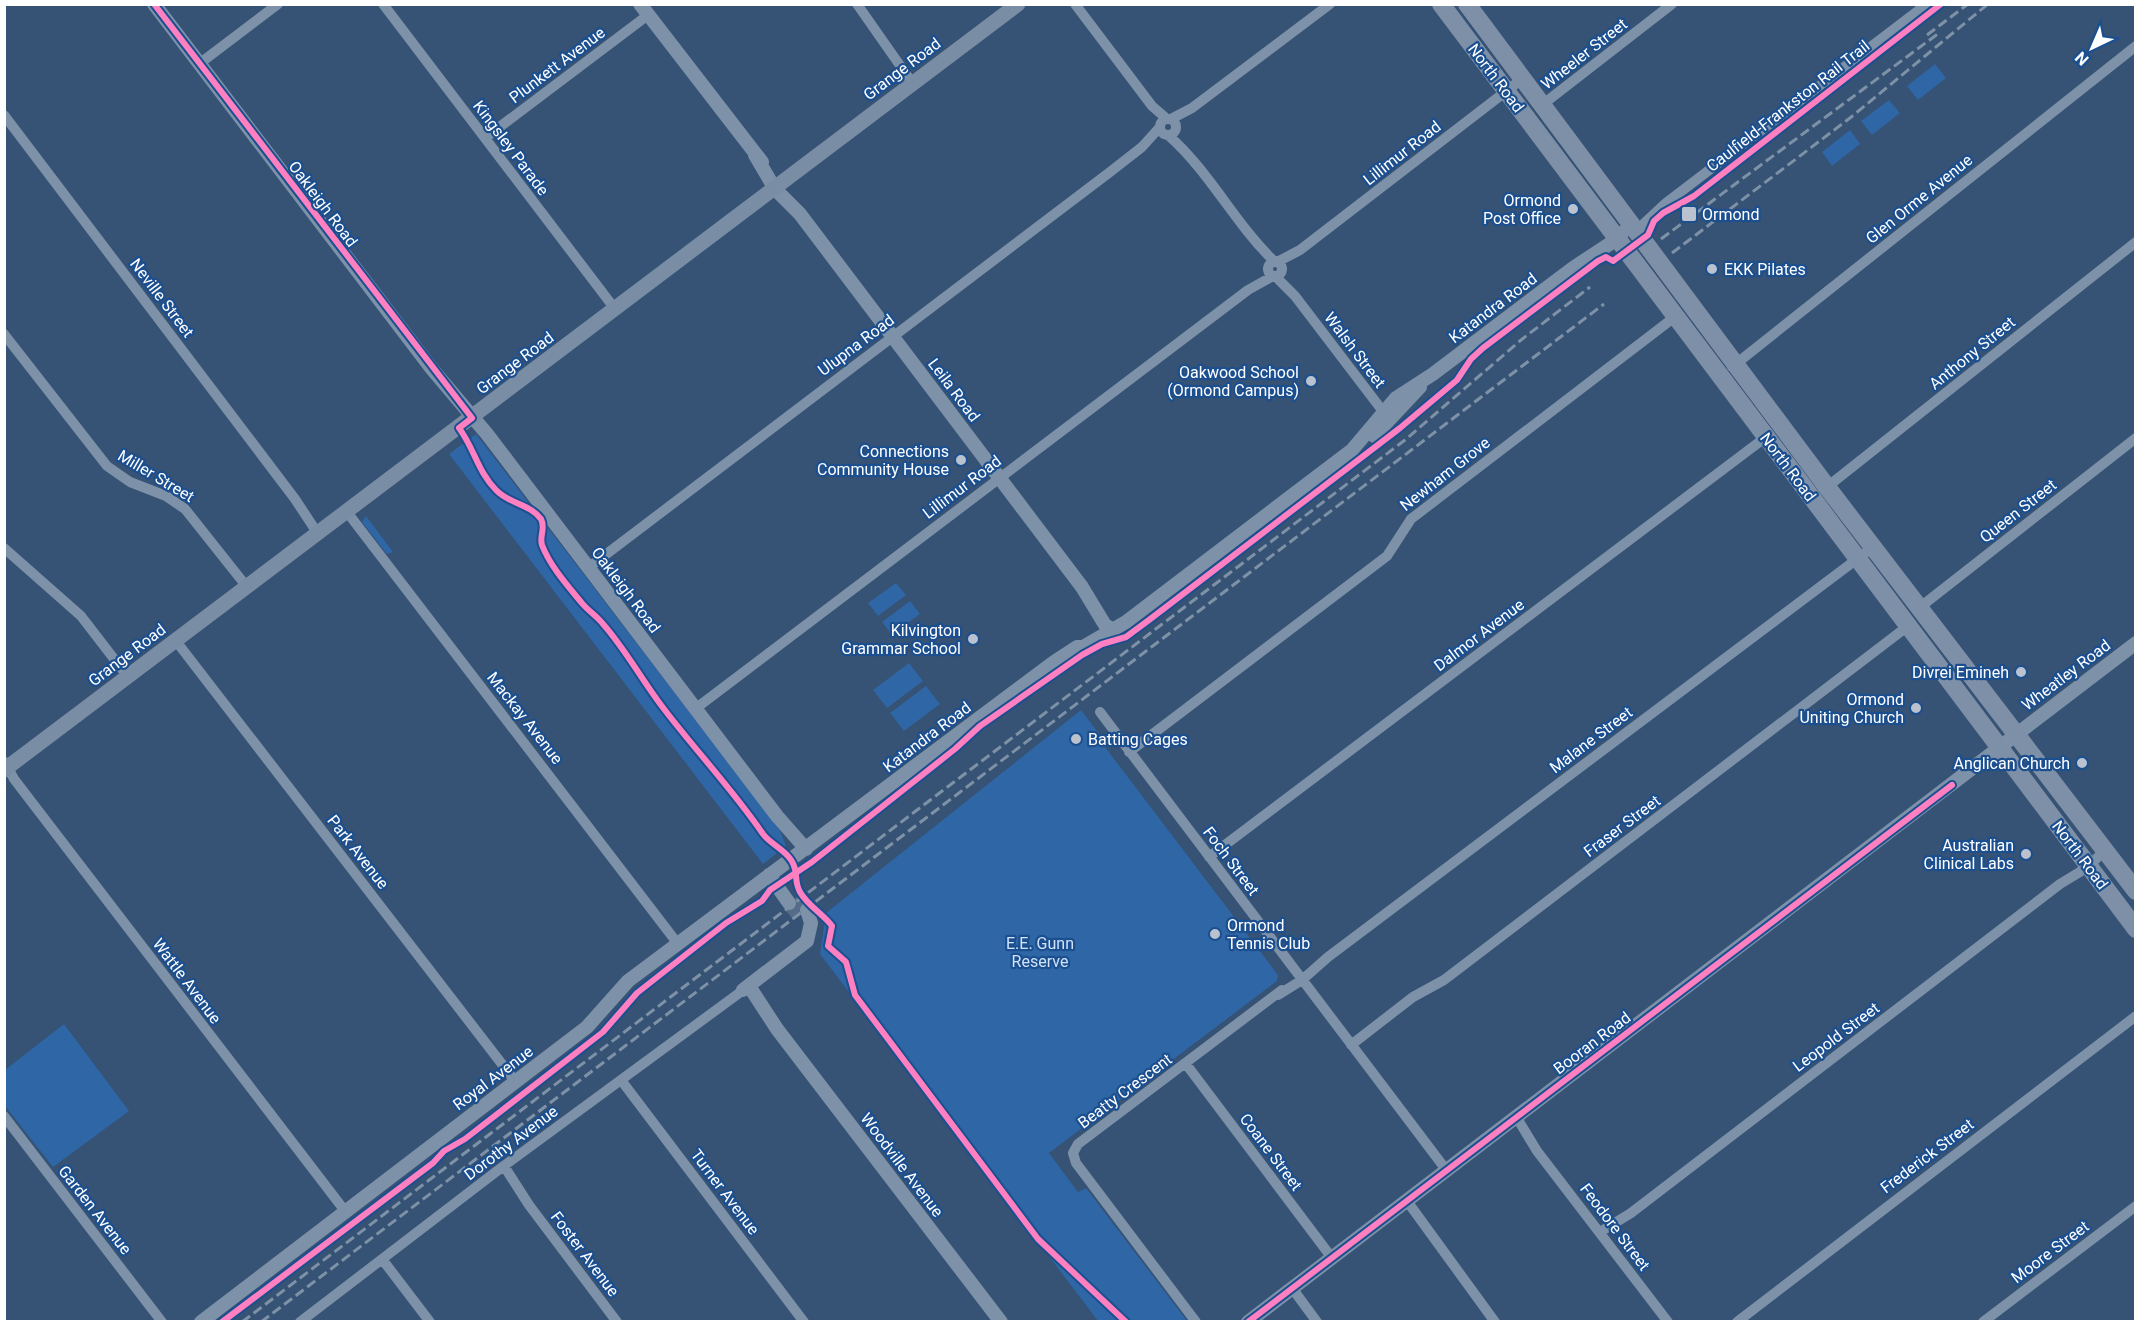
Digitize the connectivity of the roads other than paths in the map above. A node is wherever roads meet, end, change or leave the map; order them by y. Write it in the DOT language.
graph roads {
  1 [pos="154,4"];
  2 [pos="278,4"];
  3 [pos="383,4"];
  4 [pos="857,4"];
  5 [pos="1018,4"];
  6 [pos="1075,4"];
  7 [pos="1330,4"];
  8 [pos="1441,4"];
  9 [pos="1467,4"];
  10 [pos="1672,4"];
  11 [pos="1927,4"];
  12 [pos="644,10"];
  13 [pos="2136,46"];
  14 [pos="199,64"];
  15 [pos="1522,79"];
  16 [pos="916,82"];
  17 [pos="1506,91"];
  18 [pos="1542,105"];
  19 [pos="4,115"];
  20 [pos="1168,127"];
  21 [pos="484,138"];
  22 [pos="779,186"];
  23 [pos="1633,227"];
  24 [pos="1614,235"];
  25 [pos="2136,242"];
  26 [pos="1275,269"];
  27 [pos="615,309"];
  28 [pos="1676,316"];
  29 [pos="4,334"];
  30 [pos="892,336"];
  31 [pos="1736,364"];
  32 [pos="1721,376"];
  33 [pos="1387,417"];
  34 [pos="472,418"];
  35 [pos="1766,437"];
  36 [pos="2136,438"];
  37 [pos="999,478"];
  38 [pos="1827,487"];
  39 [pos="347,512"];
  40 [pos="320,532"];
  41 [pos="1873,547"];
  42 [pos="4,548"];
  43 [pos="1857,558"];
  44 [pos="588,568"];
  45 [pos="247,587"];
  46 [pos="1919,608"];
  47 [pos="1111,626"];
  48 [pos="1908,626"];
  49 [pos="176,641"];
  50 [pos="2134,648"];
  51 [pos="128,677"];
  52 [pos="1977,682"];
  53 [pos="1959,696"];
  54 [pos="695,709"];
  55 [pos="1100,712"];
  56 [pos="2017,734"];
  57 [pos="1999,748"];
  58 [pos="1129,752"];
  59 [pos="6,767"];
  60 [pos="2105,850"];
  61 [pos="802,852"];
  62 [pos="1209,857"];
  63 [pos="2086,864"];
  64 [pos="773,873"];
  65 [pos="2136,891"];
  66 [pos="793,900"];
  67 [pos="803,913"];
  68 [pos="2136,929"];
  69 [pos="678,944"];
  70 [pos="1300,978"];
  71 [pos="745,988"];
  72 [pos="2136,1016"];
  73 [pos="1351,1045"];
  74 [pos="1186,1064"];
  75 [pos="621,1080"];
  76 [pos="515,1082"];
  77 [pos="4,1116"];
  78 [pos="1514,1120"];
  79 [pos="501,1168"];
  80 [pos="1447,1171"];
  81 [pos="1404,1203"];
  82 [pos="2136,1206"];
  83 [pos="345,1211"];
  84 [pos="1602,1235"];
  85 [pos="1332,1258"];
  86 [pos="382,1259"];
  87 [pos="1292,1288"];
  88 [pos="162,1322"];
  89 [pos="201,1322"];
  90 [pos="300,1322"];
  91 [pos="429,1322"];
  92 [pos="617,1322"];
  93 [pos="804,1322"];
  94 [pos="1001,1322"];
  95 [pos="1196,1322"];
  96 [pos="1248,1322"];
  97 [pos="1317,1322"];
  98 [pos="1495,1322"];
  99 [pos="1668,1322"];
  100 [pos="1737,1322"];
  101 [pos="1983,1322"];
  1 -- 14 [label="street, Oakleigh Road"];
  2 -- 14 [label="street"];
  3 -- 21 [label="street, Kingsley Parade"];
  4 -- 16 [label="street"];
  5 -- 16 [label="main road, Grange Road"];
  6 -- 20 [label="street, Walsh Street"];
  7 -- 20 [label="street, Ulupna Road"];
  8 -- 17 [label="highway, North Road"];
  9 -- 15 [label="highway, North Road"];
  10 -- 18 [label="street, Wheeler Street"];
  11 -- 23 [label="street"];
  12 -- 21 [label="street, Plunkett Avenue"];
  12 -- 22 [label="street, Leila Road"];
  13 -- 31 [label="street, Glen Orme Avenue"];
  14 -- 34 [label="street, Oakleigh Road"];
  15 -- 17 [label="street, Lillimur Road"];
  15 -- 18 [label="highway, North Road"];
  16 -- 22 [label="main road, Grange Road"];
  17 -- 24 [label="highway, North Road"];
  17 -- 26 [label="street, Lillimur Road"];
  18 -- 23 [label="highway, North Road"];
  19 -- 40 [label="street, Neville Street"];
  20 -- 26 [label="street, Walsh Street"];
  20 -- 30 [label="street, Ulupna Road"];
  21 -- 27 [label="street, Kingsley Parade"];
  22 -- 27 [label="main road, Grange Road"];
  22 -- 30 [label="street, Leila Road"];
  23 -- 24 [label="street, Katandra Road"];
  23 -- 31 [label="highway, North Road"];
  24 -- 28 [label="highway, North Road"];
  24 -- 33 [label="street, Katandra Road"];
  25 -- 38 [label="street, Anthony Street"];
  26 -- 33 [label="street, Walsh Street"];
  26 -- 37 [label="street, Lillimur Road"];
  27 -- 34 [label="main road, Grange Road"];
  28 -- 32 [label="highway, North Road"];
  28 -- 58 [label="street, Newham Grove"];
  29 -- 45 [label="street, Miller Street"];
  30 -- 37 [label="street, Leila Road"];
  30 -- 44 [label="street, Ulupna Road"];
  31 -- 32 [label="street, Glen Orme Avenue"];
  31 -- 38 [label="highway, North Road"];
  32 -- 35 [label="highway, North Road"];
  33 -- 47 [label="street, Katandra Road"];
  34 -- 39 [label="main road, Grange Road"];
  34 -- 44 [label="street, Oakleigh Road"];
  35 -- 43 [label="highway, North Road"];
  35 -- 62 [label="street, Dalmor Avenue"];
  36 -- 46 [label="street, Queen Street"];
  37 -- 47 [label="street, Leila Road"];
  37 -- 54 [label="street, Lillimur Road"];
  38 -- 41 [label="highway, North Road"];
  39 -- 40 [label="main road, Grange Road"];
  39 -- 69 [label="street, Mackay Avenue"];
  40 -- 45 [label="main road, Grange Road"];
  41 -- 43 [label="street, Malane Street"];
  41 -- 46 [label="highway, North Road"];
  42 -- 51 [label="street"];
  43 -- 48 [label="highway, North Road"];
  43 -- 70 [label="street, Malane Street"];
  44 -- 54 [label="street, Oakleigh Road"];
  45 -- 49 [label="main road, Grange Road"];
  46 -- 52 [label="highway, North Road"];
  47 -- 61 [label="street, Katandra Road"];
  48 -- 53 [label="highway, North Road"];
  48 -- 73 [label="street, Fraser Street"];
  49 -- 51 [label="main road, Grange Road"];
  49 -- 76 [label="street, Park Avenue"];
  50 -- 56 [label="street, Wheatley Road"];
  51 -- 59 [label="main road, Grange Road"];
  52 -- 53 [label="highway"];
  52 -- 56 [label="highway, North Road"];
  53 -- 57 [label="highway, North Road"];
  54 -- 61 [label="street, Oakleigh Road"];
  55 -- 58 [label="street, Foch Street"];
  56 -- 57 [label="street, Booran Road"];
  56 -- 60 [label="highway, North Road"];
  57 -- 63 [label="highway, North Road"];
  57 -- 78 [label="street, Booran Road"];
  58 -- 62 [label="street, Foch Street"];
  59 -- 83 [label="street, Wattle Avenue"];
  60 -- 63 [label="street, Leopold Street"];
  60 -- 65 [label="highway, North Road"];
  61 -- 64 [label="street, Royal Avenue"];
  62 -- 70 [label="street, Foch Street"];
  63 -- 68 [label="highway, North Road"];
  63 -- 84 [label="street, Leopold Street"];
  64 -- 66 [label="street"];
  64 -- 69 [label="street, Royal Avenue"];
  67 -- 71 [label="street"];
  69 -- 76 [label="street, Royal Avenue"];
  70 -- 73 [label="street, Foch Street"];
  70 -- 74 [label="street, Beatty Crescent"];
  71 -- 75 [label="street, Dorothy Avenue"];
  71 -- 94 [label="street, Woodville Avenue"];
  72 -- 100 [label="street, Frederick Street"];
  73 -- 80 [label="street, Foch Street"];
  74 -- 85 [label="street, Coane Street"];
  74 -- 95 [label="street, Beatty Crescent"];
  75 -- 79 [label="street, Dorothy Avenue"];
  75 -- 93 [label="street, Turner Avenue"];
  76 -- 83 [label="street, Royal Avenue"];
  77 -- 88 [label="street, Garden Avenue"];
  78 -- 80 [label="street, Booran Road"];
  78 -- 84 [label="street, Feodore Street"];
  79 -- 86 [label="street, Dorothy Avenue"];
  79 -- 92 [label="street, Foster Avenue"];
  80 -- 81 [label="street, Booran Road"];
  81 -- 85 [label="street, Booran Road"];
  81 -- 98 [label="street"];
  82 -- 101 [label="street, Moore Street"];
  83 -- 89 [label="street, Royal Avenue"];
  84 -- 99 [label="street, Feodore Street"];
  85 -- 87 [label="street, Booran Road"];
  86 -- 90 [label="street, Dorothy Avenue"];
  86 -- 91 [label="street"];
  87 -- 96 [label="street, Booran Road"];
  87 -- 97 [label="street"];
}
